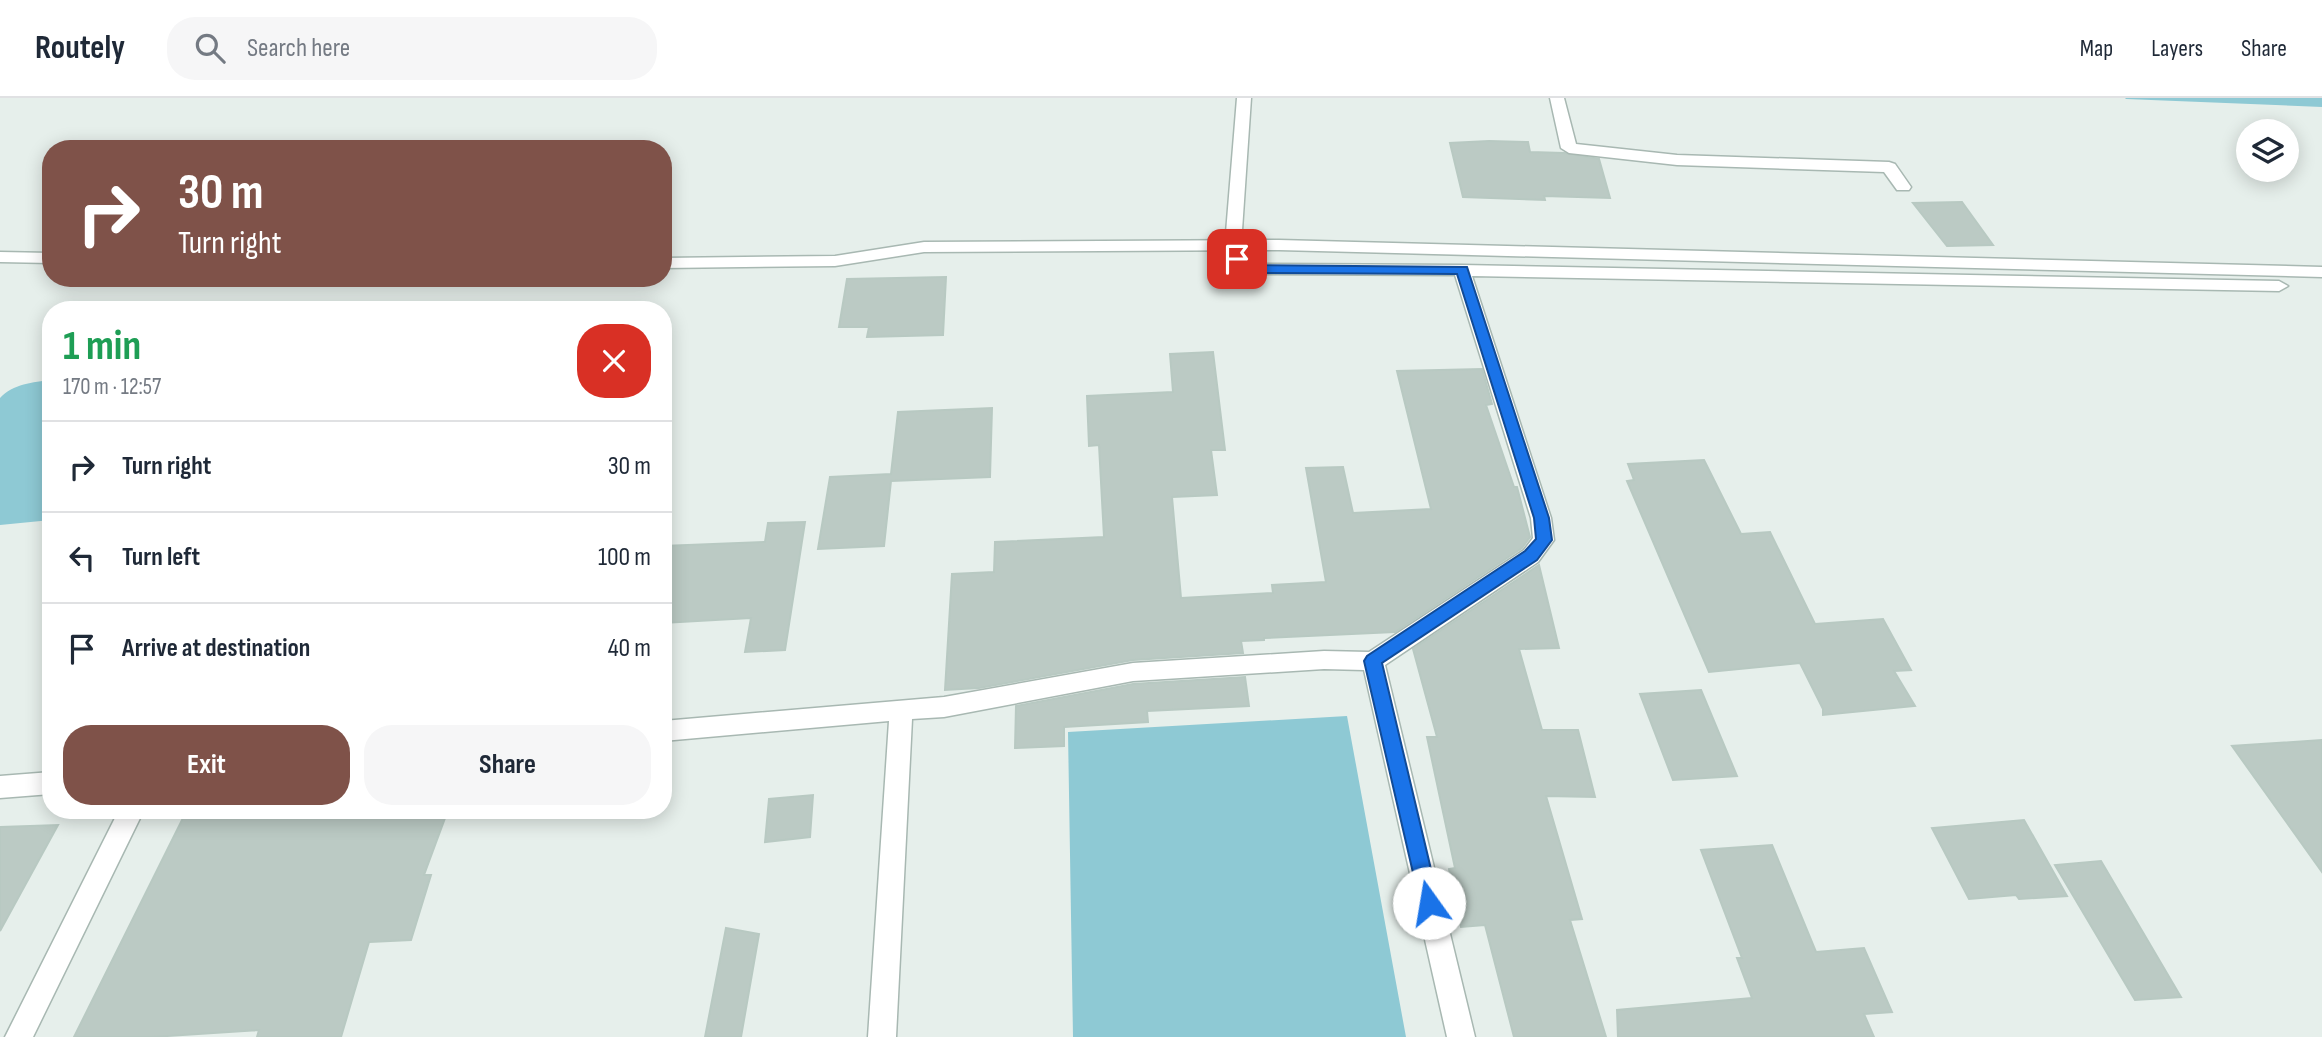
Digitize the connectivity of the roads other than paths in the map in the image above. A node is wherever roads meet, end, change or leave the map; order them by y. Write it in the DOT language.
graph roads {
  1 [pos="1244,98"];
  2 [pos="1557,98"];
  3 [pos="1903,187"];
  4 [pos="1233,245"];
  5 [pos="0,257"];
  6 [pos="42,258"];
  7 [pos="672,263"];
  8 [pos="1462,270"];
  9 [pos="2322,272"];
  10 [pos="2279,286"];
  11 [pos="1373,661"];
  12 [pos="901,711"];
  13 [pos="672,731"];
  14 [pos="42,784"];
  15 [pos="0,787"];
  16 [pos="128,819"];
  17 [pos="19,1037"];
  18 [pos="882,1037"];
  19 [pos="1461,1037"];
  1 -- 4 [label="street"];
  2 -- 3 [label="street"];
  4 -- 7 [label="street"];
  4 -- 8 [label="street"];
  4 -- 9 [label="street"];
  5 -- 6 [label="street"];
  8 -- 10 [label="street"];
  8 -- 11 [label="street"];
  11 -- 12 [label="street"];
  11 -- 19 [label="street"];
  12 -- 13 [label="street"];
  12 -- 18 [label="street"];
  14 -- 15 [label="street"];
  16 -- 17 [label="street"];
}
